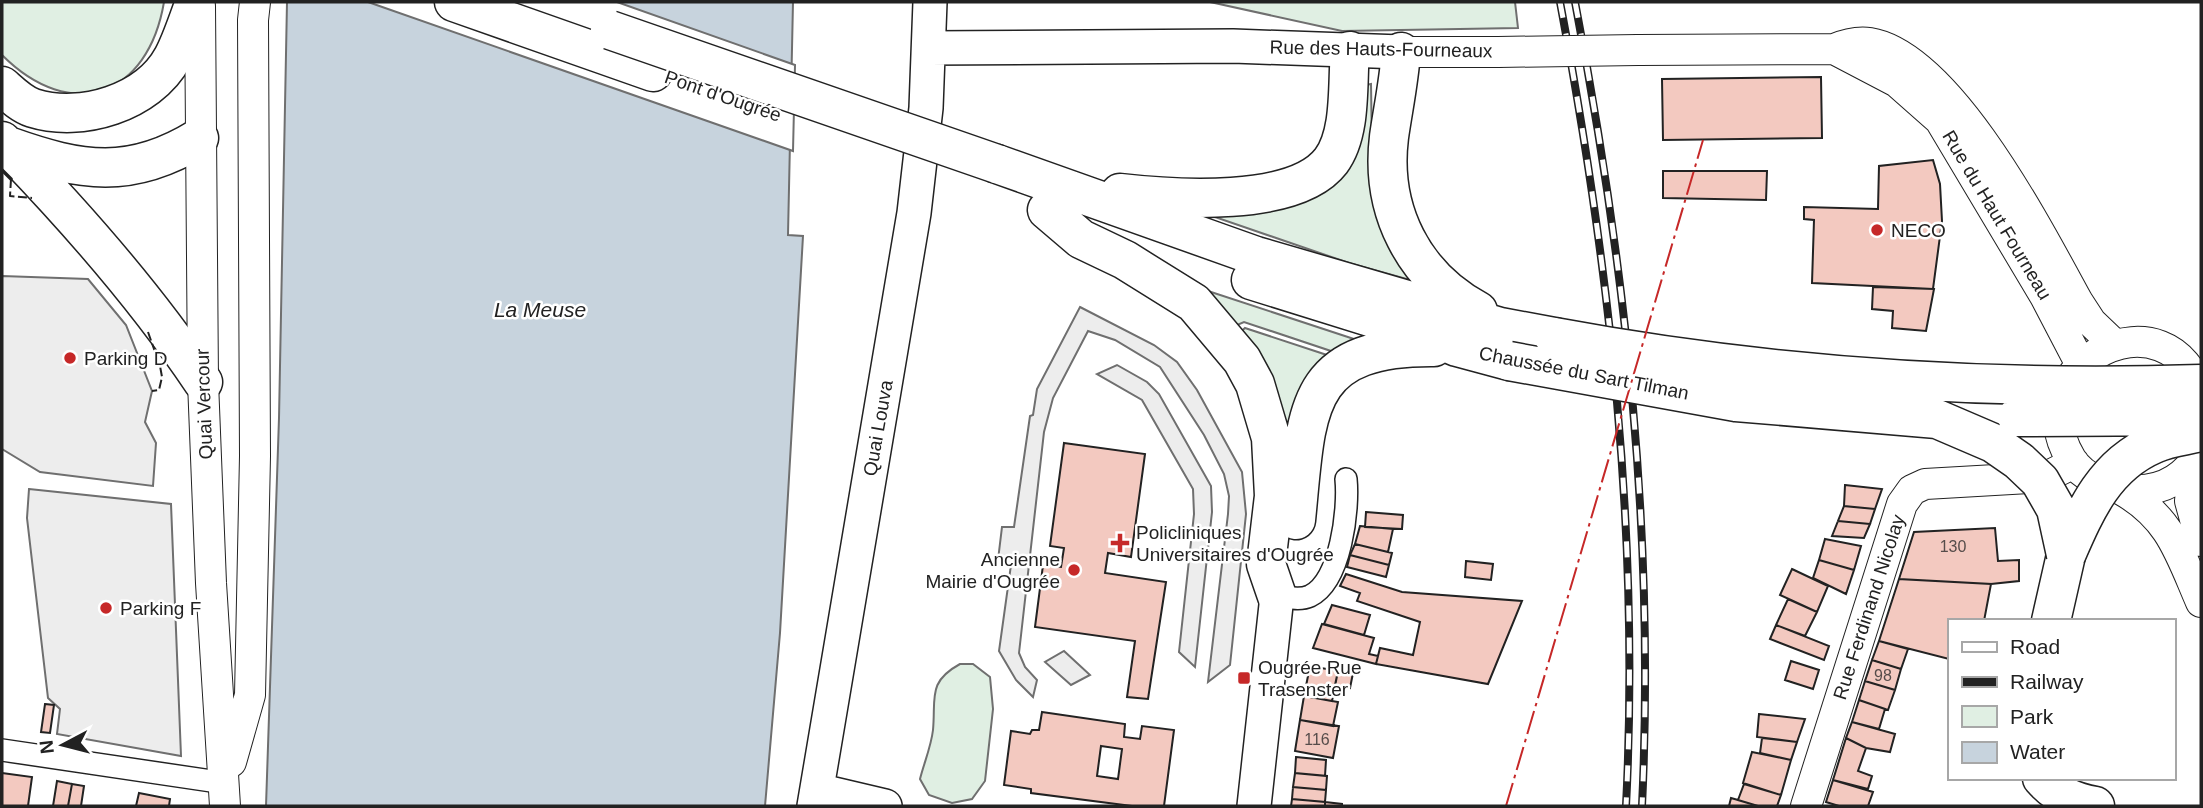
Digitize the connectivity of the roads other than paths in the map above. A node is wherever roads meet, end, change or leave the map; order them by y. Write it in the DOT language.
graph roads {
  1 [pos="198,2"];
  2 [pos="255,2"];
  3 [pos="454,2"];
  4 [pos="531,2"];
  5 [pos="930,2"];
  6 [pos="929,48"];
  7 [pos="1834,49"];
  8 [pos="1350,51"];
  9 [pos="1401,52"];
  10 [pos="2,86"];
  11 [pos="200,138"];
  12 [pos="4,143"];
  13 [pos="995,176"];
  14 [pos="1048,197"];
  15 [pos="2114,344"];
  16 [pos="1510,345"];
  17 [pos="1457,347"];
  18 [pos="2080,363"];
  19 [pos="203,382"];
  20 [pos="2201,384"];
  21 [pos="2201,397"];
  22 [pos="2201,416"];
  23 [pos="1937,419"];
  24 [pos="2199,449"];
  25 [pos="2074,463"];
  26 [pos="1346,479"];
  27 [pos="2122,490"];
  28 [pos="2201,541"];
  29 [pos="2066,555"];
  30 [pos="1277,596"];
  31 [pos="2201,602"];
  32 [pos="2051,619"];
  33 [pos="2,750"];
  34 [pos="2044,780"];
  35 [pos="225,794"];
  36 [pos="815,798"];
  37 [pos="885,806"];
  38 [pos="1254,806"];
  39 [pos="1806,806"];
  40 [pos="2095,806"];
  1 -- 10 [label="highway"];
  1 -- 11 [label="main road, Quai Vercour"];
  2 -- 35 [label="main road"];
  3 -- 13 [label="highway, Pont d'Ougrée"];
  4 -- 13 [label="highway, Pont d'Ougrée, bridge"];
  5 -- 6 [label="main road, Quai Louva"];
  6 -- 8 [label="main road, Rue des Hauts-Fourneaux"];
  6 -- 36 [label="main road, Quai Louva"];
  7 -- 9 [label="main road, Rue des Hauts-Fourneaux, bridge"];
  7 -- 15 [label="main road, Rue du Haut Fourneau"];
  7 -- 18 [label="main road, Rue du Haut Fourneau"];
  8 -- 9 [label="main road, Rue des Hauts-Fourneaux"];
  8 -- 14 [label="highway"];
  9 -- 16 [label="highway"];
  11 -- 12 [label="highway"];
  11 -- 19 [label="main road, Quai Vercour"];
  12 -- 19 [label="highway"];
  13 -- 14 [label="highway, Chaussée du Sart Tilman"];
  14 -- 16 [label="highway, Chaussée du Sart Tilman"];
  14 -- 17 [label="highway, Chaussée du Sart Tilman"];
  14 -- 30 [label="highway"];
  15 -- 18 [label="main road"];
  15 -- 21 [label="main road"];
  16 -- 17 [label="highway, Chaussée du Sart Tilman"];
  16 -- 20 [label="highway, Chaussée du Sart Tilman, bridge"];
  16 -- 23 [label="highway, Chaussée du Sart Tilman, bridge"];
  17 -- 30 [label="highway"];
  18 -- 25 [label="main road"];
  19 -- 35 [label="main road, Quai Vercour"];
  22 -- 23 [label="highway, Chaussée du Sart Tilman, bridge"];
  23 -- 29 [label="highway, bridge"];
  24 -- 27 [label="main road"];
  24 -- 28 [label="main road"];
  24 -- 29 [label="highway, bridge"];
  25 -- 27 [label="main road"];
  25 -- 39 [label="main road, Rue Ferdinand Nicolay"];
  26 -- 30 [label="street"];
  27 -- 31 [label="main road"];
  29 -- 32 [label="highway"];
  30 -- 38 [label="main road"];
  33 -- 35 [label="street"];
  34 -- 40 [label="highway"];
  36 -- 37 [label="main road"];
}
